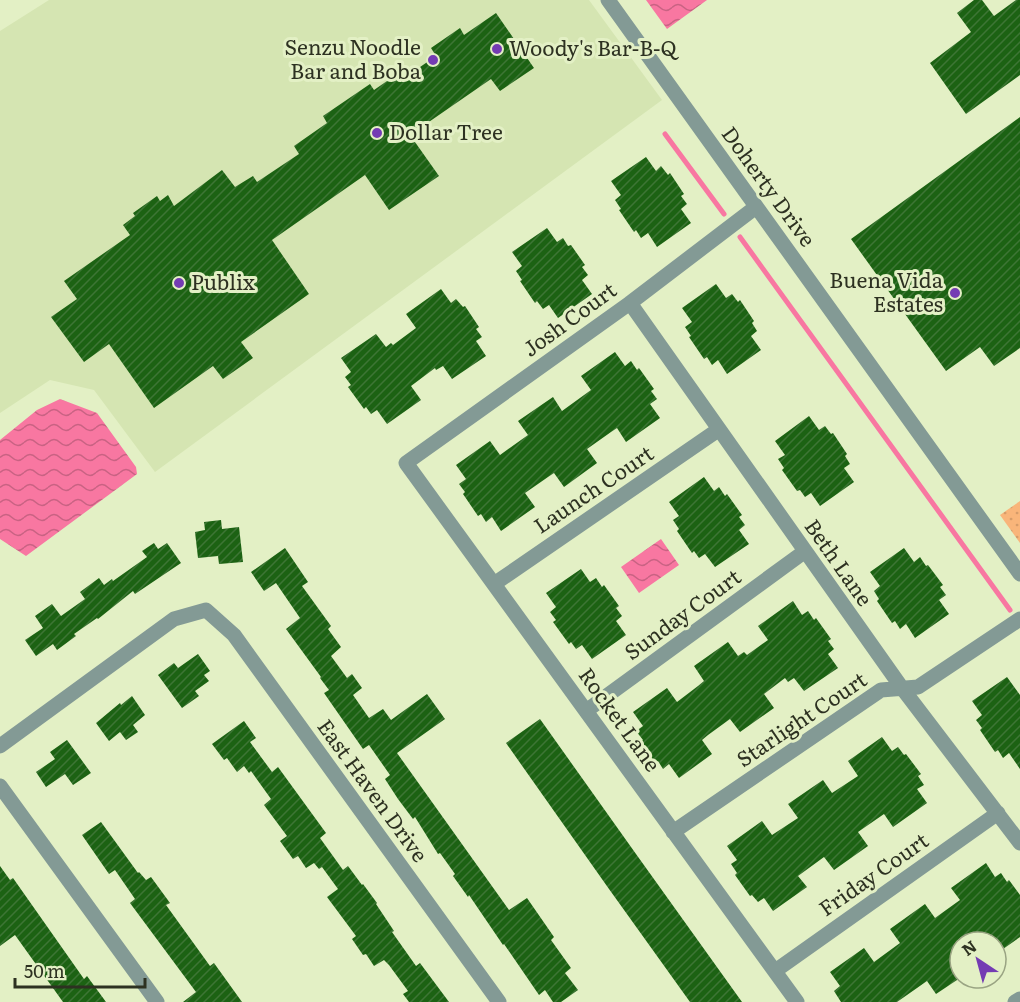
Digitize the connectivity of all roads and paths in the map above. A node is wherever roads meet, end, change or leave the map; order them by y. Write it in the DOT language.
graph roads {
  1 [pos="608,0"];
  2 [pos="756,207"];
  3 [pos="630,303"];
  4 [pos="718,430"];
  5 [pos="406,463"];
  6 [pos="804,552"];
  7 [pos="1020,574"];
  8 [pos="494,584"];
  9 [pos="1020,619"];
  10 [pos="902,688"];
  11 [pos="586,711"];
  12 [pos="0,746"];
  13 [pos="0,786"];
  14 [pos="998,813"];
  15 [pos="674,832"];
  16 [pos="1020,843"];
  17 [pos="775,971"];
  18 [pos="1020,999"];
  19 [pos="156,1002"];
  20 [pos="499,1002"];
  21 [pos="797,1002"];
  22 [pos="1015,1002"];
  1 -- 2 [label="street, Doherty Drive"];
  2 -- 3 [label="street, Josh Court"];
  2 -- 7 [label="street, Doherty Drive"];
  3 -- 4 [label="street, Beth Lane"];
  3 -- 5 [label="street, Josh Court"];
  4 -- 6 [label="street, Beth Lane"];
  4 -- 8 [label="street, Launch Court"];
  5 -- 8 [label="street, Rocket Lane"];
  6 -- 10 [label="street, Beth Lane"];
  6 -- 11 [label="street, Sunday Court"];
  8 -- 11 [label="street, Rocket Lane"];
  9 -- 10 [label="street, Starlight Court"];
  10 -- 14 [label="street, Beth Lane"];
  10 -- 15 [label="street, Starlight Court"];
  11 -- 15 [label="street, Rocket Lane"];
  12 -- 20 [label="street, East Haven Drive"];
  13 -- 19 [label="street"];
  14 -- 16 [label="street, Beth Lane"];
  14 -- 17 [label="street, Friday Court"];
  15 -- 17 [label="street, Rocket Lane"];
  17 -- 21 [label="street, Rocket Lane"];
  18 -- 22 [label="street"];
}
